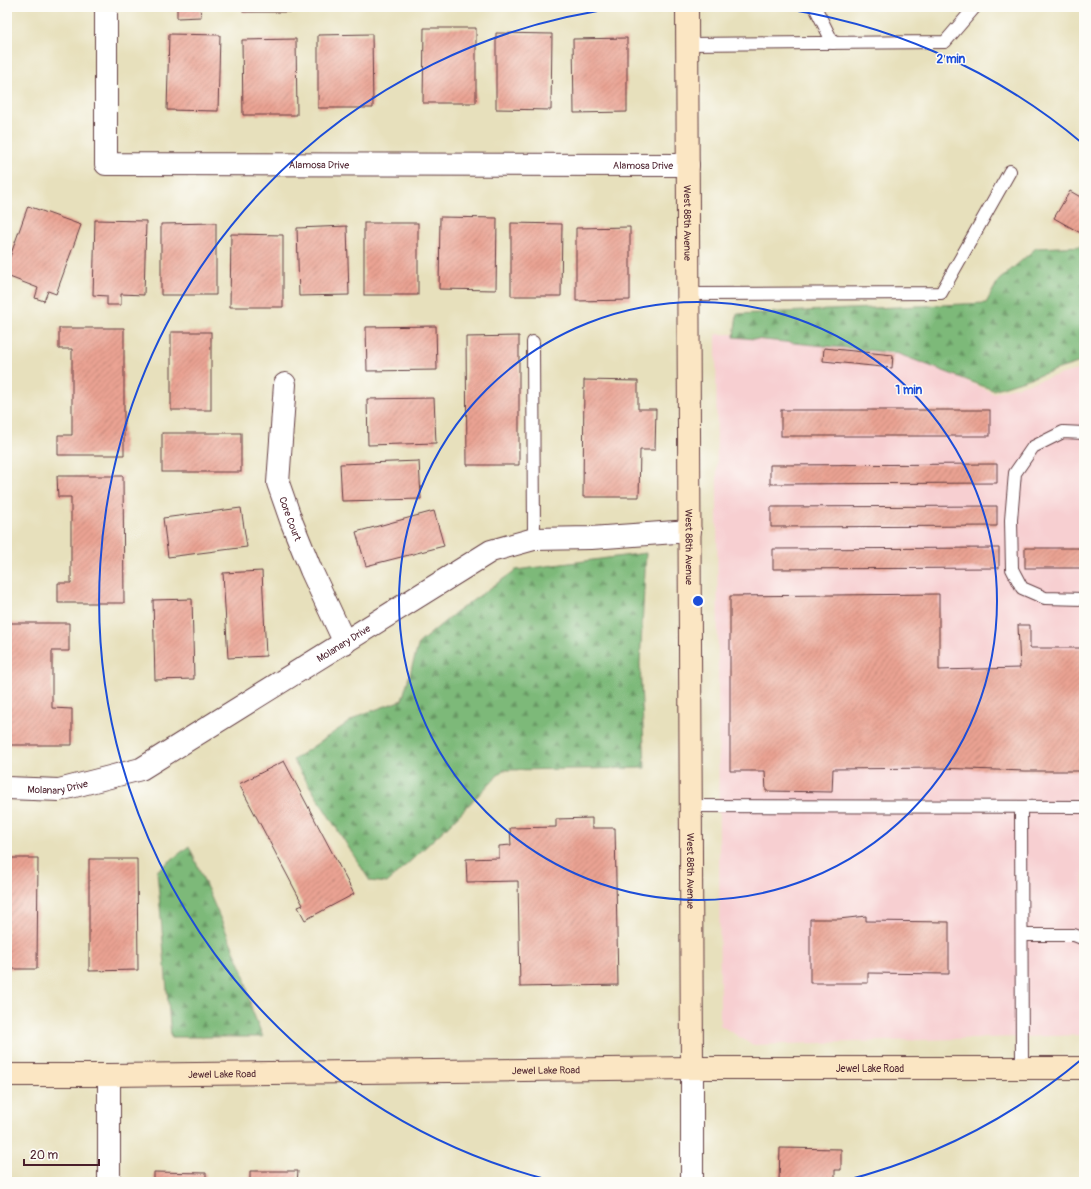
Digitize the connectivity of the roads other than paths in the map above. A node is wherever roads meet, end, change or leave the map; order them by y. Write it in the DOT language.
graph roads {
  1 [pos="106,7"];
  2 [pos="687,7"];
  3 [pos="815,7"];
  4 [pos="975,7"];
  5 [pos="833,43"];
  6 [pos="688,44"];
  7 [pos="688,165"];
  8 [pos="1010,171"];
  9 [pos="689,294"];
  10 [pos="533,342"];
  11 [pos="285,384"];
  12 [pos="1084,433"];
  13 [pos="690,530"];
  14 [pos="534,539"];
  15 [pos="1084,599"];
  16 [pos="345,643"];
  17 [pos="7,788"];
  18 [pos="691,806"];
  19 [pos="1021,807"];
  20 [pos="1084,807"];
  21 [pos="1081,934"];
  22 [pos="1022,935"];
  23 [pos="692,1068"];
  24 [pos="1022,1068"];
  25 [pos="1084,1068"];
  26 [pos="7,1075"];
  27 [pos="109,1075"];
  28 [pos="109,1182"];
  29 [pos="692,1182"];
  1 -- 7 [label="street, Alamosa Drive"];
  2 -- 6 [label="main road, West 88th Avenue"];
  3 -- 5 [label="lane"];
  4 -- 5 [label="lane"];
  5 -- 6 [label="lane"];
  6 -- 7 [label="main road, West 88th Avenue"];
  7 -- 9 [label="main road, West 88th Avenue"];
  8 -- 9 [label="lane"];
  9 -- 13 [label="main road, West 88th Avenue"];
  10 -- 14 [label="lane"];
  11 -- 16 [label="street, Core Court"];
  12 -- 15 [label="lane"];
  13 -- 14 [label="street, Molanary Drive"];
  13 -- 18 [label="main road, West 88th Avenue"];
  14 -- 16 [label="street, Molanary Drive"];
  16 -- 17 [label="street, Molanary Drive"];
  18 -- 19 [label="lane"];
  18 -- 23 [label="main road, West 88th Avenue"];
  19 -- 20 [label="lane"];
  19 -- 22 [label="lane"];
  21 -- 22 [label="lane"];
  22 -- 24 [label="lane"];
  23 -- 24 [label="main road, Jewel Lake Road"];
  23 -- 27 [label="main road, Jewel Lake Road"];
  23 -- 29 [label="street, West 88th Avenue"];
  24 -- 25 [label="main road, Jewel Lake Road"];
  26 -- 27 [label="main road, Jewel Lake Road"];
  27 -- 28 [label="street"];
}
